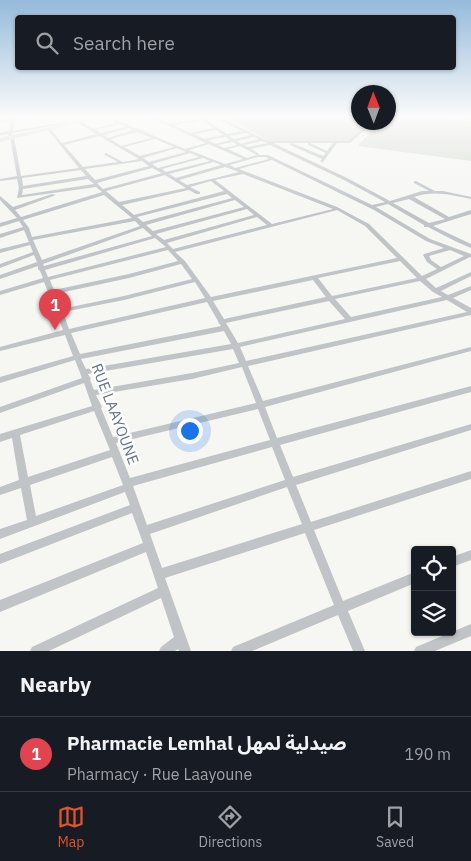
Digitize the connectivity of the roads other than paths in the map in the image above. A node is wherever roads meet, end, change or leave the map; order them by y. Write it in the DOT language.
graph roads {
  1 [pos="14,148"];
  2 [pos="66,148"];
  3 [pos="122,148"];
  4 [pos="123,148"];
  5 [pos="174,148"];
  6 [pos="181,148"];
  7 [pos="192,148"];
  8 [pos="277,148"];
  9 [pos="278,148"];
  10 [pos="301,148"];
  11 [pos="318,148"];
  12 [pos="331,148"];
  13 [pos="224,149"];
  14 [pos="248,149"];
  15 [pos="184,150"];
  16 [pos="191,152"];
  17 [pos="232,153"];
  18 [pos="328,153"];
  19 [pos="257,154"];
  20 [pos="203,157"];
  21 [pos="245,158"];
  22 [pos="272,158"];
  23 [pos="324,158"];
  24 [pos="141,159"];
  25 [pos="214,161"];
  26 [pos="122,163"];
  27 [pos="225,165"];
  28 [pos="319,165"];
  29 [pos="154,166"];
  30 [pos="84,169"];
  31 [pos="235,169"];
  32 [pos="244,172"];
  33 [pos="168,174"];
  34 [pos="20,177"];
  35 [pos="89,177"];
  36 [pos="177,179"];
  37 [pos="0,180"];
  38 [pos="212,180"];
  39 [pos="416,182"];
  40 [pos="96,184"];
  41 [pos="189,187"];
  42 [pos="21,188"];
  43 [pos="76,188"];
  44 [pos="104,191"];
  45 [pos="227,192"];
  46 [pos="436,192"];
  47 [pos="198,193"];
  48 [pos="0,197"];
  49 [pos="236,198"];
  50 [pos="410,198"];
  51 [pos="471,198"];
  52 [pos="387,202"];
  53 [pos="119,204"];
  54 [pos="248,207"];
  55 [pos="371,207"];
  56 [pos="12,209"];
  57 [pos="337,209"];
  58 [pos="471,212"];
  59 [pos="259,215"];
  60 [pos="21,219"];
  61 [pos="449,219"];
  62 [pos="139,221"];
  63 [pos="0,225"];
  64 [pos="272,226"];
  65 [pos="426,226"];
  66 [pos="26,228"];
  67 [pos="0,236"];
  68 [pos="30,241"];
  69 [pos="163,242"];
  70 [pos="471,246"];
  71 [pos="451,248"];
  72 [pos="0,251"];
  73 [pos="471,256"];
  74 [pos="402,259"];
  75 [pos="38,261"];
  76 [pos="183,262"];
  77 [pos="0,266"];
  78 [pos="441,269"];
  79 [pos="471,274"];
  80 [pos="0,277"];
  81 [pos="315,278"];
  82 [pos="46,279"];
  83 [pos="421,279"];
  84 [pos="196,280"];
  85 [pos="471,288"];
  86 [pos="435,291"];
  87 [pos="0,293"];
  88 [pos="51,293"];
  89 [pos="330,298"];
  90 [pos="446,298"];
  91 [pos="208,299"];
  92 [pos="59,311"];
  93 [pos="471,312"];
  94 [pos="350,320"];
  95 [pos="223,325"];
  96 [pos="67,331"];
  97 [pos="235,346"];
  98 [pos="0,349"];
  99 [pos="471,350"];
  100 [pos="77,357"];
  101 [pos="243,364"];
  102 [pos="85,376"];
  103 [pos="0,380"];
  104 [pos="471,390"];
  105 [pos="92,393"];
  106 [pos="261,405"];
  107 [pos="98,407"];
  108 [pos="0,410"];
  109 [pos="471,427"];
  110 [pos="15,433"];
  111 [pos="0,438"];
  112 [pos="111,441"];
  113 [pos="275,444"];
  114 [pos="115,452"];
  115 [pos="471,475"];
  116 [pos="25,482"];
  117 [pos="291,482"];
  118 [pos="127,485"];
  119 [pos="0,491"];
  120 [pos="136,507"];
  121 [pos="32,522"];
  122 [pos="308,526"];
  123 [pos="143,531"];
  124 [pos="0,534"];
  125 [pos="148,546"];
  126 [pos="471,555"];
  127 [pos="0,559"];
  128 [pos="456,561"];
  129 [pos="158,575"];
  130 [pos="411,579"];
  131 [pos="164,591"];
  132 [pos="0,606"];
  133 [pos="340,607"];
  134 [pos="471,630"];
  135 [pos="183,646"];
  136 [pos="36,651"];
  137 [pos="165,651"];
  138 [pos="237,651"];
  139 [pos="359,651"];
  140 [pos="420,651"];
  1 -- 34 [label="street"];
  2 -- 30 [label="street"];
  3 -- 26 [label="street"];
  4 -- 24 [label="street"];
  5 -- 24 [label="street"];
  6 -- 15 [label="street"];
  7 -- 15 [label="street"];
  8 -- 19 [label="street"];
  9 -- 28 [label="street"];
  10 -- 23 [label="street"];
  11 -- 18 [label="street"];
  12 -- 18 [label="street"];
  13 -- 17 [label="street"];
  14 -- 17 [label="street"];
  14 -- 19 [label="street"];
  15 -- 16 [label="street"];
  16 -- 20 [label="street"];
  16 -- 29 [label="street"];
  17 -- 21 [label="street"];
  18 -- 23 [label="street"];
  19 -- 21 [label="street"];
  20 -- 25 [label="street"];
  20 -- 29 [label="street"];
  21 -- 22 [label="street"];
  21 -- 27 [label="street"];
  22 -- 31 [label="street"];
  22 -- 55 [label="street"];
  23 -- 28 [label="street"];
  24 -- 26 [label="street"];
  24 -- 29 [label="street"];
  25 -- 27 [label="street"];
  25 -- 33 [label="street"];
  26 -- 30 [label="street"];
  27 -- 31 [label="street"];
  27 -- 36 [label="street"];
  28 -- 52 [label="street"];
  29 -- 33 [label="street"];
  29 -- 40 [label="street"];
  30 -- 34 [label="street"];
  30 -- 35 [label="street"];
  31 -- 32 [label="street"];
  32 -- 38 [label="street"];
  32 -- 57 [label="street"];
  33 -- 36 [label="street"];
  33 -- 44 [label="street"];
  34 -- 37 [label="street"];
  34 -- 42 [label="street"];
  35 -- 40 [label="street"];
  35 -- 42 [label="street"];
  36 -- 41 [label="street"];
  38 -- 41 [label="street"];
  38 -- 45 [label="street"];
  39 -- 46 [label="street"];
  40 -- 43 [label="street"];
  40 -- 44 [label="street"];
  41 -- 47 [label="street"];
  41 -- 53 [label="street"];
  42 -- 43 [label="street"];
  43 -- 56 [label="street"];
  44 -- 53 [label="street"];
  44 -- 60 [label="street"];
  45 -- 49 [label="street"];
  45 -- 62 [label="street"];
  46 -- 50 [label="street"];
  46 -- 51 [label="street"];
  48 -- 56 [label="street, RUE LAAYOUNE"];
  49 -- 54 [label="street"];
  49 -- 62 [label="street"];
  50 -- 52 [label="street"];
  50 -- 61 [label="street"];
  52 -- 55 [label="street"];
  52 -- 65 [label="street"];
  53 -- 62 [label="street"];
  54 -- 59 [label="street"];
  54 -- 69 [label="street"];
  55 -- 71 [label="street"];
  56 -- 60 [label="street, RUE LAAYOUNE"];
  57 -- 64 [label="street"];
  57 -- 74 [label="street"];
  58 -- 61 [label="street"];
  59 -- 64 [label="street"];
  59 -- 69 [label="street"];
  60 -- 63 [label="street"];
  60 -- 66 [label="street, RUE LAAYOUNE"];
  61 -- 65 [label="street"];
  62 -- 68 [label="street"];
  62 -- 69 [label="street"];
  62 -- 75 [label="street"];
  64 -- 69 [label="street"];
  65 -- 70 [label="street"];
  66 -- 67 [label="street"];
  66 -- 68 [label="street, RUE LAAYOUNE"];
  68 -- 72 [label="street"];
  68 -- 75 [label="street, RUE LAAYOUNE"];
  69 -- 75 [label="street"];
  69 -- 76 [label="street"];
  69 -- 82 [label="street"];
  71 -- 73 [label="street"];
  71 -- 78 [label="street"];
  73 -- 78 [label="street"];
  74 -- 81 [label="street"];
  74 -- 83 [label="street"];
  75 -- 77 [label="street"];
  75 -- 80 [label="street"];
  75 -- 82 [label="street, RUE LAAYOUNE"];
  76 -- 84 [label="street"];
  76 -- 88 [label="street"];
  78 -- 83 [label="street"];
  79 -- 86 [label="street"];
  81 -- 89 [label="street"];
  81 -- 91 [label="street"];
  82 -- 87 [label="street"];
  82 -- 88 [label="street, RUE LAAYOUNE"];
  83 -- 86 [label="street"];
  83 -- 89 [label="street"];
  84 -- 91 [label="street"];
  84 -- 92 [label="street"];
  85 -- 90 [label="street"];
  86 -- 90 [label="street"];
  88 -- 92 [label="street, RUE LAAYOUNE"];
  89 -- 94 [label="street"];
  89 -- 95 [label="street"];
  90 -- 93 [label="street"];
  90 -- 94 [label="street"];
  91 -- 95 [label="street"];
  91 -- 96 [label="street"];
  92 -- 96 [label="street, RUE LAAYOUNE"];
  93 -- 101 [label="street"];
  94 -- 97 [label="street"];
  95 -- 97 [label="street"];
  95 -- 100 [label="street"];
  96 -- 98 [label="street"];
  96 -- 100 [label="street, RUE LAAYOUNE"];
  97 -- 101 [label="street"];
  97 -- 102 [label="street"];
  99 -- 106 [label="street"];
  100 -- 102 [label="street, RUE LAAYOUNE"];
  100 -- 103 [label="street"];
  101 -- 105 [label="street"];
  101 -- 106 [label="street"];
  102 -- 105 [label="street, RUE LAAYOUNE"];
  102 -- 108 [label="street"];
  104 -- 113 [label="street"];
  105 -- 107 [label="street, RUE LAAYOUNE"];
  106 -- 112 [label="street"];
  106 -- 113 [label="street"];
  107 -- 110 [label="street"];
  107 -- 112 [label="street, RUE LAAYOUNE"];
  109 -- 117 [label="street"];
  110 -- 111 [label="street"];
  110 -- 116 [label="street"];
  112 -- 114 [label="street, RUE LAAYOUNE"];
  113 -- 117 [label="street"];
  113 -- 118 [label="street"];
  114 -- 116 [label="street"];
  114 -- 118 [label="street, RUE LAAYOUNE"];
  115 -- 122 [label="street"];
  116 -- 119 [label="street"];
  116 -- 121 [label="street"];
  117 -- 122 [label="street"];
  117 -- 123 [label="street"];
  118 -- 120 [label="street, RUE LAAYOUNE"];
  118 -- 121 [label="street"];
  120 -- 123 [label="street, RUE LAAYOUNE"];
  120 -- 127 [label="street"];
  121 -- 124 [label="street"];
  122 -- 129 [label="street"];
  122 -- 133 [label="street"];
  123 -- 125 [label="street, RUE LAAYOUNE"];
  125 -- 129 [label="street, RUE LAAYOUNE"];
  125 -- 132 [label="street"];
  126 -- 128 [label="street"];
  129 -- 131 [label="street, RUE LAAYOUNE"];
  130 -- 133 [label="street"];
  131 -- 135 [label="street, RUE LAAYOUNE"];
  131 -- 136 [label="street"];
  133 -- 138 [label="street"];
  133 -- 139 [label="street"];
  134 -- 140 [label="street"];
  135 -- 137 [label="street"];
}
